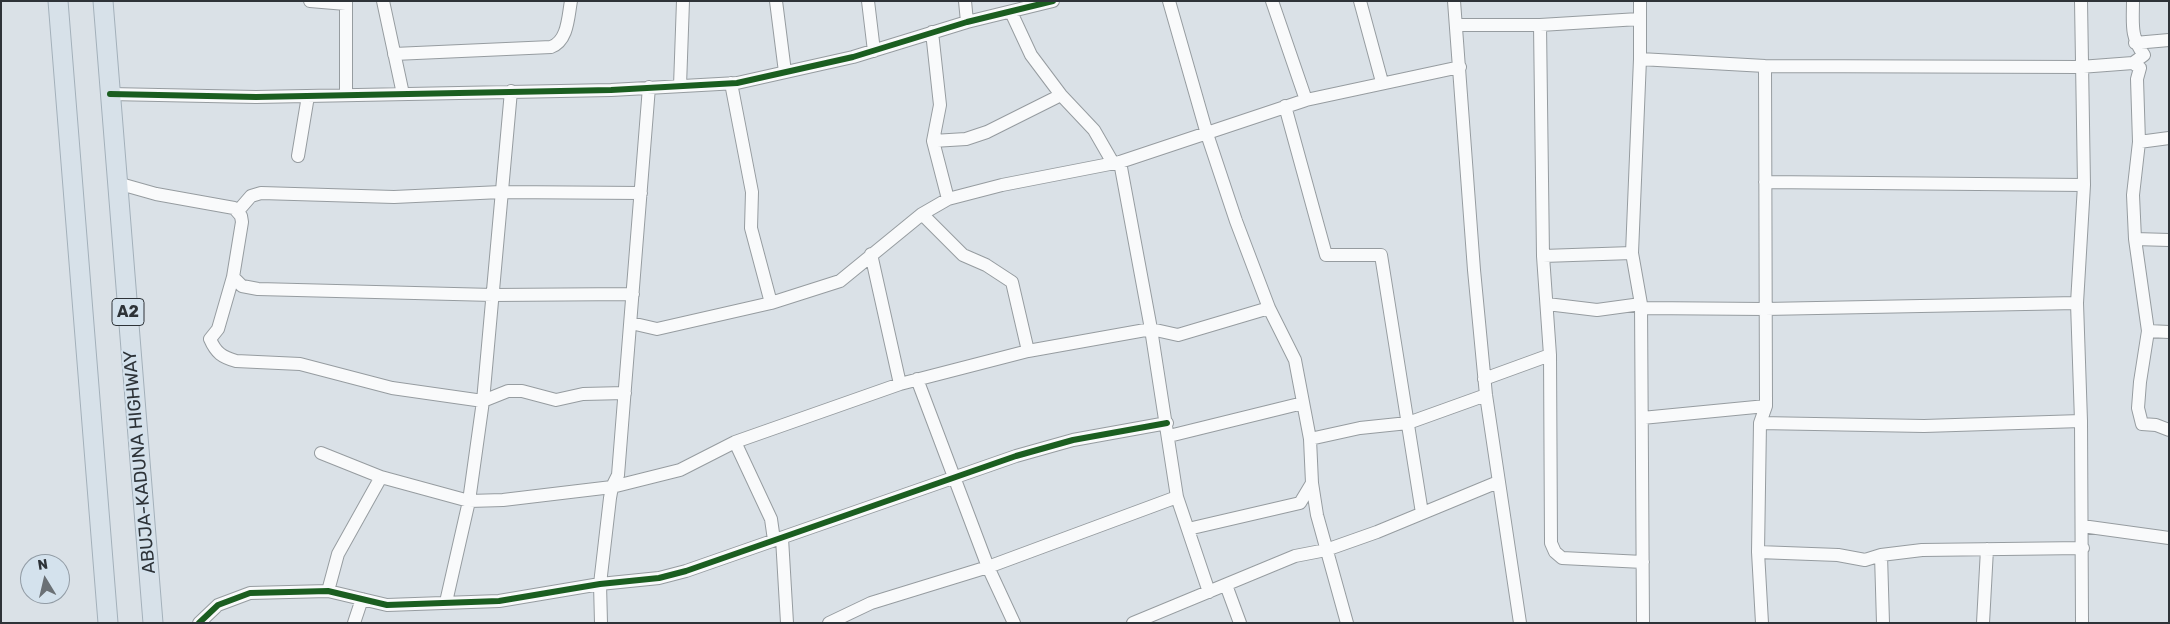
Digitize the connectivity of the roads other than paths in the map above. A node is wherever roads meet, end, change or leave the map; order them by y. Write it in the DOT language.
graph roads {
  1 [pos="58,1"];
  2 [pos="103,1"];
  3 [pos="310,1"];
  4 [pos="383,1"];
  5 [pos="571,1"];
  6 [pos="683,1"];
  7 [pos="776,1"];
  8 [pos="868,1"];
  9 [pos="965,1"];
  10 [pos="1053,1"];
  11 [pos="1169,1"];
  12 [pos="1272,1"];
  13 [pos="1360,1"];
  14 [pos="1454,1"];
  15 [pos="1640,1"];
  16 [pos="2080,1"];
  17 [pos="2133,1"];
  18 [pos="346,3"];
  19 [pos="1011,12"];
  20 [pos="1639,19"];
  21 [pos="968,22"];
  22 [pos="1456,25"];
  23 [pos="1540,25"];
  24 [pos="932,32"];
  25 [pos="2169,40"];
  26 [pos="2135,43"];
  27 [pos="874,51"];
  28 [pos="394,54"];
  29 [pos="1640,59"];
  30 [pos="2133,63"];
  31 [pos="1765,66"];
  32 [pos="1460,67"];
  33 [pos="2080,67"];
  34 [pos="785,72"];
  35 [pos="1382,82"];
  36 [pos="731,83"];
  37 [pos="680,86"];
  38 [pos="649,88"];
  39 [pos="511,91"];
  40 [pos="110,94"];
  41 [pos="403,94"];
  42 [pos="346,95"];
  43 [pos="1061,95"];
  44 [pos="308,96"];
  45 [pos="1306,100"];
  46 [pos="1286,106"];
  47 [pos="1207,134"];
  48 [pos="2169,138"];
  49 [pos="933,141"];
  50 [pos="2139,142"];
  51 [pos="298,156"];
  52 [pos="1116,162"];
  53 [pos="1764,182"];
  54 [pos="117,183"];
  55 [pos="2084,185"];
  56 [pos="501,192"];
  57 [pos="641,193"];
  58 [pos="948,199"];
  59 [pos="238,211"];
  60 [pos="922,214"];
  61 [pos="2135,238"];
  62 [pos="2169,240"];
  63 [pos="1632,253"];
  64 [pos="871,254"];
  65 [pos="1543,256"];
  66 [pos="233,278"];
  67 [pos="633,294"];
  68 [pos="493,295"];
  69 [pos="771,303"];
  70 [pos="2077,303"];
  71 [pos="1547,304"];
  72 [pos="1641,306"];
  73 [pos="1269,308"];
  74 [pos="1765,309"];
  75 [pos="631,323"];
  76 [pos="1151,329"];
  77 [pos="2148,331"];
  78 [pos="2169,332"];
  79 [pos="1028,351"];
  80 [pos="1550,355"];
  81 [pos="918,379"];
  82 [pos="1484,379"];
  83 [pos="900,384"];
  84 [pos="625,393"];
  85 [pos="1486,395"];
  86 [pos="483,401"];
  87 [pos="1303,403"];
  88 [pos="1766,406"];
  89 [pos="1642,418"];
  90 [pos="2081,421"];
  91 [pos="1408,423"];
  92 [pos="1760,424"];
  93 [pos="1168,429"];
  94 [pos="2169,430"];
  95 [pos="1310,439"];
  96 [pos="735,442"];
  97 [pos="322,453"];
  98 [pos="381,477"];
  99 [pos="953,479"];
  100 [pos="1498,482"];
  101 [pos="1312,483"];
  102 [pos="612,487"];
  103 [pos="1177,497"];
  104 [pos="470,501"];
  105 [pos="1300,503"];
  106 [pos="1422,513"];
  107 [pos="1317,515"];
  108 [pos="2082,526"];
  109 [pos="1188,529"];
  110 [pos="2169,538"];
  111 [pos="778,539"];
  112 [pos="2083,548"];
  113 [pos="1987,549"];
  114 [pos="1326,550"];
  115 [pos="1758,552"];
  116 [pos="1881,555"];
  117 [pos="1643,562"];
  118 [pos="988,567"];
  119 [pos="600,584"];
  120 [pos="1226,585"];
  121 [pos="328,591"];
  122 [pos="1209,592"];
  123 [pos="362,599"];
  124 [pos="446,602"];
  125 [pos="108,623"];
  126 [pos="153,623"];
  127 [pos="198,623"];
  128 [pos="354,623"];
  129 [pos="600,623"];
  130 [pos="788,623"];
  131 [pos="829,623"];
  132 [pos="1014,623"];
  133 [pos="1132,623"];
  134 [pos="1240,623"];
  135 [pos="1347,623"];
  136 [pos="1520,623"];
  137 [pos="1643,623"];
  138 [pos="1762,623"];
  139 [pos="1883,623"];
  140 [pos="1984,623"];
  141 [pos="2082,623"];
  1 -- 125 [label="highway"];
  2 -- 40 [label="highway, ABUJA-KADUNA HIGHWAY / A2"];
  3 -- 18 [label="street"];
  4 -- 28 [label="street"];
  5 -- 28 [label="street"];
  6 -- 37 [label="street"];
  7 -- 34 [label="street"];
  8 -- 27 [label="street"];
  9 -- 21 [label="street"];
  10 -- 19 [label="street"];
  11 -- 47 [label="street"];
  12 -- 45 [label="street"];
  13 -- 35 [label="street"];
  14 -- 22 [label="street"];
  15 -- 20 [label="street"];
  16 -- 33 [label="street"];
  17 -- 26 [label="street"];
  18 -- 42 [label="street"];
  19 -- 21 [label="street"];
  19 -- 43 [label="street"];
  20 -- 23 [label="street"];
  20 -- 29 [label="street"];
  21 -- 24 [label="street"];
  22 -- 23 [label="street"];
  22 -- 32 [label="street"];
  23 -- 65 [label="street"];
  24 -- 27 [label="street"];
  24 -- 49 [label="street"];
  25 -- 26 [label="street"];
  26 -- 30 [label="street"];
  27 -- 34 [label="street"];
  28 -- 41 [label="street"];
  29 -- 31 [label="street"];
  29 -- 63 [label="street"];
  30 -- 33 [label="street"];
  30 -- 50 [label="street"];
  31 -- 33 [label="street"];
  31 -- 53 [label="street"];
  32 -- 35 [label="street"];
  32 -- 82 [label="street"];
  33 -- 55 [label="street"];
  34 -- 36 [label="street"];
  35 -- 45 [label="street"];
  36 -- 37 [label="street"];
  36 -- 69 [label="street"];
  37 -- 38 [label="street"];
  38 -- 39 [label="street"];
  38 -- 57 [label="street"];
  39 -- 41 [label="street"];
  39 -- 56 [label="street"];
  40 -- 44 [label="street"];
  40 -- 54 [label="highway, ABUJA-KADUNA HIGHWAY / A2"];
  41 -- 42 [label="street"];
  42 -- 44 [label="street"];
  43 -- 49 [label="street"];
  43 -- 52 [label="street"];
  44 -- 51 [label="street"];
  45 -- 46 [label="street"];
  46 -- 47 [label="street"];
  46 -- 91 [label="street"];
  47 -- 52 [label="street"];
  47 -- 73 [label="street"];
  48 -- 50 [label="street"];
  49 -- 58 [label="street"];
  50 -- 61 [label="street"];
  52 -- 58 [label="street"];
  52 -- 76 [label="street"];
  53 -- 55 [label="street"];
  53 -- 74 [label="street"];
  54 -- 59 [label="street"];
  54 -- 126 [label="highway, ABUJA-KADUNA HIGHWAY / A2"];
  55 -- 70 [label="street"];
  56 -- 57 [label="street"];
  56 -- 59 [label="street"];
  56 -- 68 [label="street"];
  57 -- 67 [label="street"];
  58 -- 60 [label="street"];
  59 -- 66 [label="street"];
  60 -- 64 [label="street"];
  60 -- 79 [label="street"];
  61 -- 62 [label="street"];
  61 -- 77 [label="street"];
  63 -- 65 [label="street"];
  63 -- 72 [label="street"];
  64 -- 69 [label="street"];
  64 -- 83 [label="street"];
  65 -- 71 [label="street"];
  66 -- 68 [label="street"];
  66 -- 86 [label="street"];
  67 -- 68 [label="street"];
  67 -- 75 [label="street"];
  68 -- 86 [label="street"];
  69 -- 75 [label="street"];
  70 -- 74 [label="street"];
  70 -- 90 [label="street"];
  71 -- 72 [label="street"];
  71 -- 80 [label="street"];
  72 -- 74 [label="street"];
  72 -- 89 [label="street"];
  73 -- 76 [label="street"];
  73 -- 87 [label="street"];
  74 -- 88 [label="street"];
  75 -- 84 [label="street"];
  76 -- 79 [label="street"];
  76 -- 93 [label="street"];
  77 -- 78 [label="street"];
  77 -- 94 [label="street"];
  79 -- 81 [label="street"];
  80 -- 82 [label="street"];
  80 -- 117 [label="street"];
  81 -- 83 [label="street"];
  81 -- 99 [label="street"];
  82 -- 85 [label="street"];
  83 -- 96 [label="street"];
  84 -- 86 [label="street"];
  84 -- 102 [label="street"];
  85 -- 91 [label="street"];
  85 -- 100 [label="street"];
  86 -- 104 [label="street"];
  87 -- 93 [label="street"];
  87 -- 95 [label="street"];
  88 -- 89 [label="street"];
  88 -- 92 [label="street"];
  89 -- 117 [label="street"];
  90 -- 92 [label="street"];
  90 -- 108 [label="street"];
  91 -- 95 [label="street"];
  91 -- 106 [label="street"];
  92 -- 115 [label="street"];
  93 -- 99 [label="street"];
  93 -- 103 [label="street"];
  95 -- 101 [label="street"];
  96 -- 102 [label="street"];
  96 -- 111 [label="street"];
  97 -- 98 [label="street"];
  98 -- 104 [label="street"];
  98 -- 121 [label="street"];
  99 -- 111 [label="street"];
  99 -- 118 [label="street"];
  100 -- 106 [label="street"];
  100 -- 136 [label="street"];
  101 -- 105 [label="street"];
  101 -- 107 [label="street"];
  102 -- 104 [label="street"];
  102 -- 119 [label="street"];
  103 -- 109 [label="street"];
  103 -- 118 [label="street"];
  104 -- 124 [label="street"];
  105 -- 107 [label="street"];
  105 -- 109 [label="street"];
  106 -- 114 [label="street"];
  107 -- 114 [label="street"];
  108 -- 110 [label="street"];
  108 -- 112 [label="street"];
  109 -- 122 [label="street"];
  111 -- 119 [label="street"];
  111 -- 130 [label="street"];
  112 -- 113 [label="street"];
  112 -- 141 [label="street"];
  113 -- 116 [label="street"];
  113 -- 140 [label="street"];
  114 -- 120 [label="street"];
  114 -- 135 [label="street"];
  115 -- 116 [label="street"];
  115 -- 138 [label="street"];
  116 -- 139 [label="street"];
  117 -- 137 [label="street"];
  118 -- 131 [label="street"];
  118 -- 132 [label="street"];
  119 -- 124 [label="street"];
  119 -- 129 [label="street"];
  120 -- 122 [label="street"];
  120 -- 134 [label="street"];
  121 -- 123 [label="street"];
  121 -- 127 [label="street"];
  122 -- 133 [label="street"];
  123 -- 124 [label="street"];
  123 -- 128 [label="street"];
}
